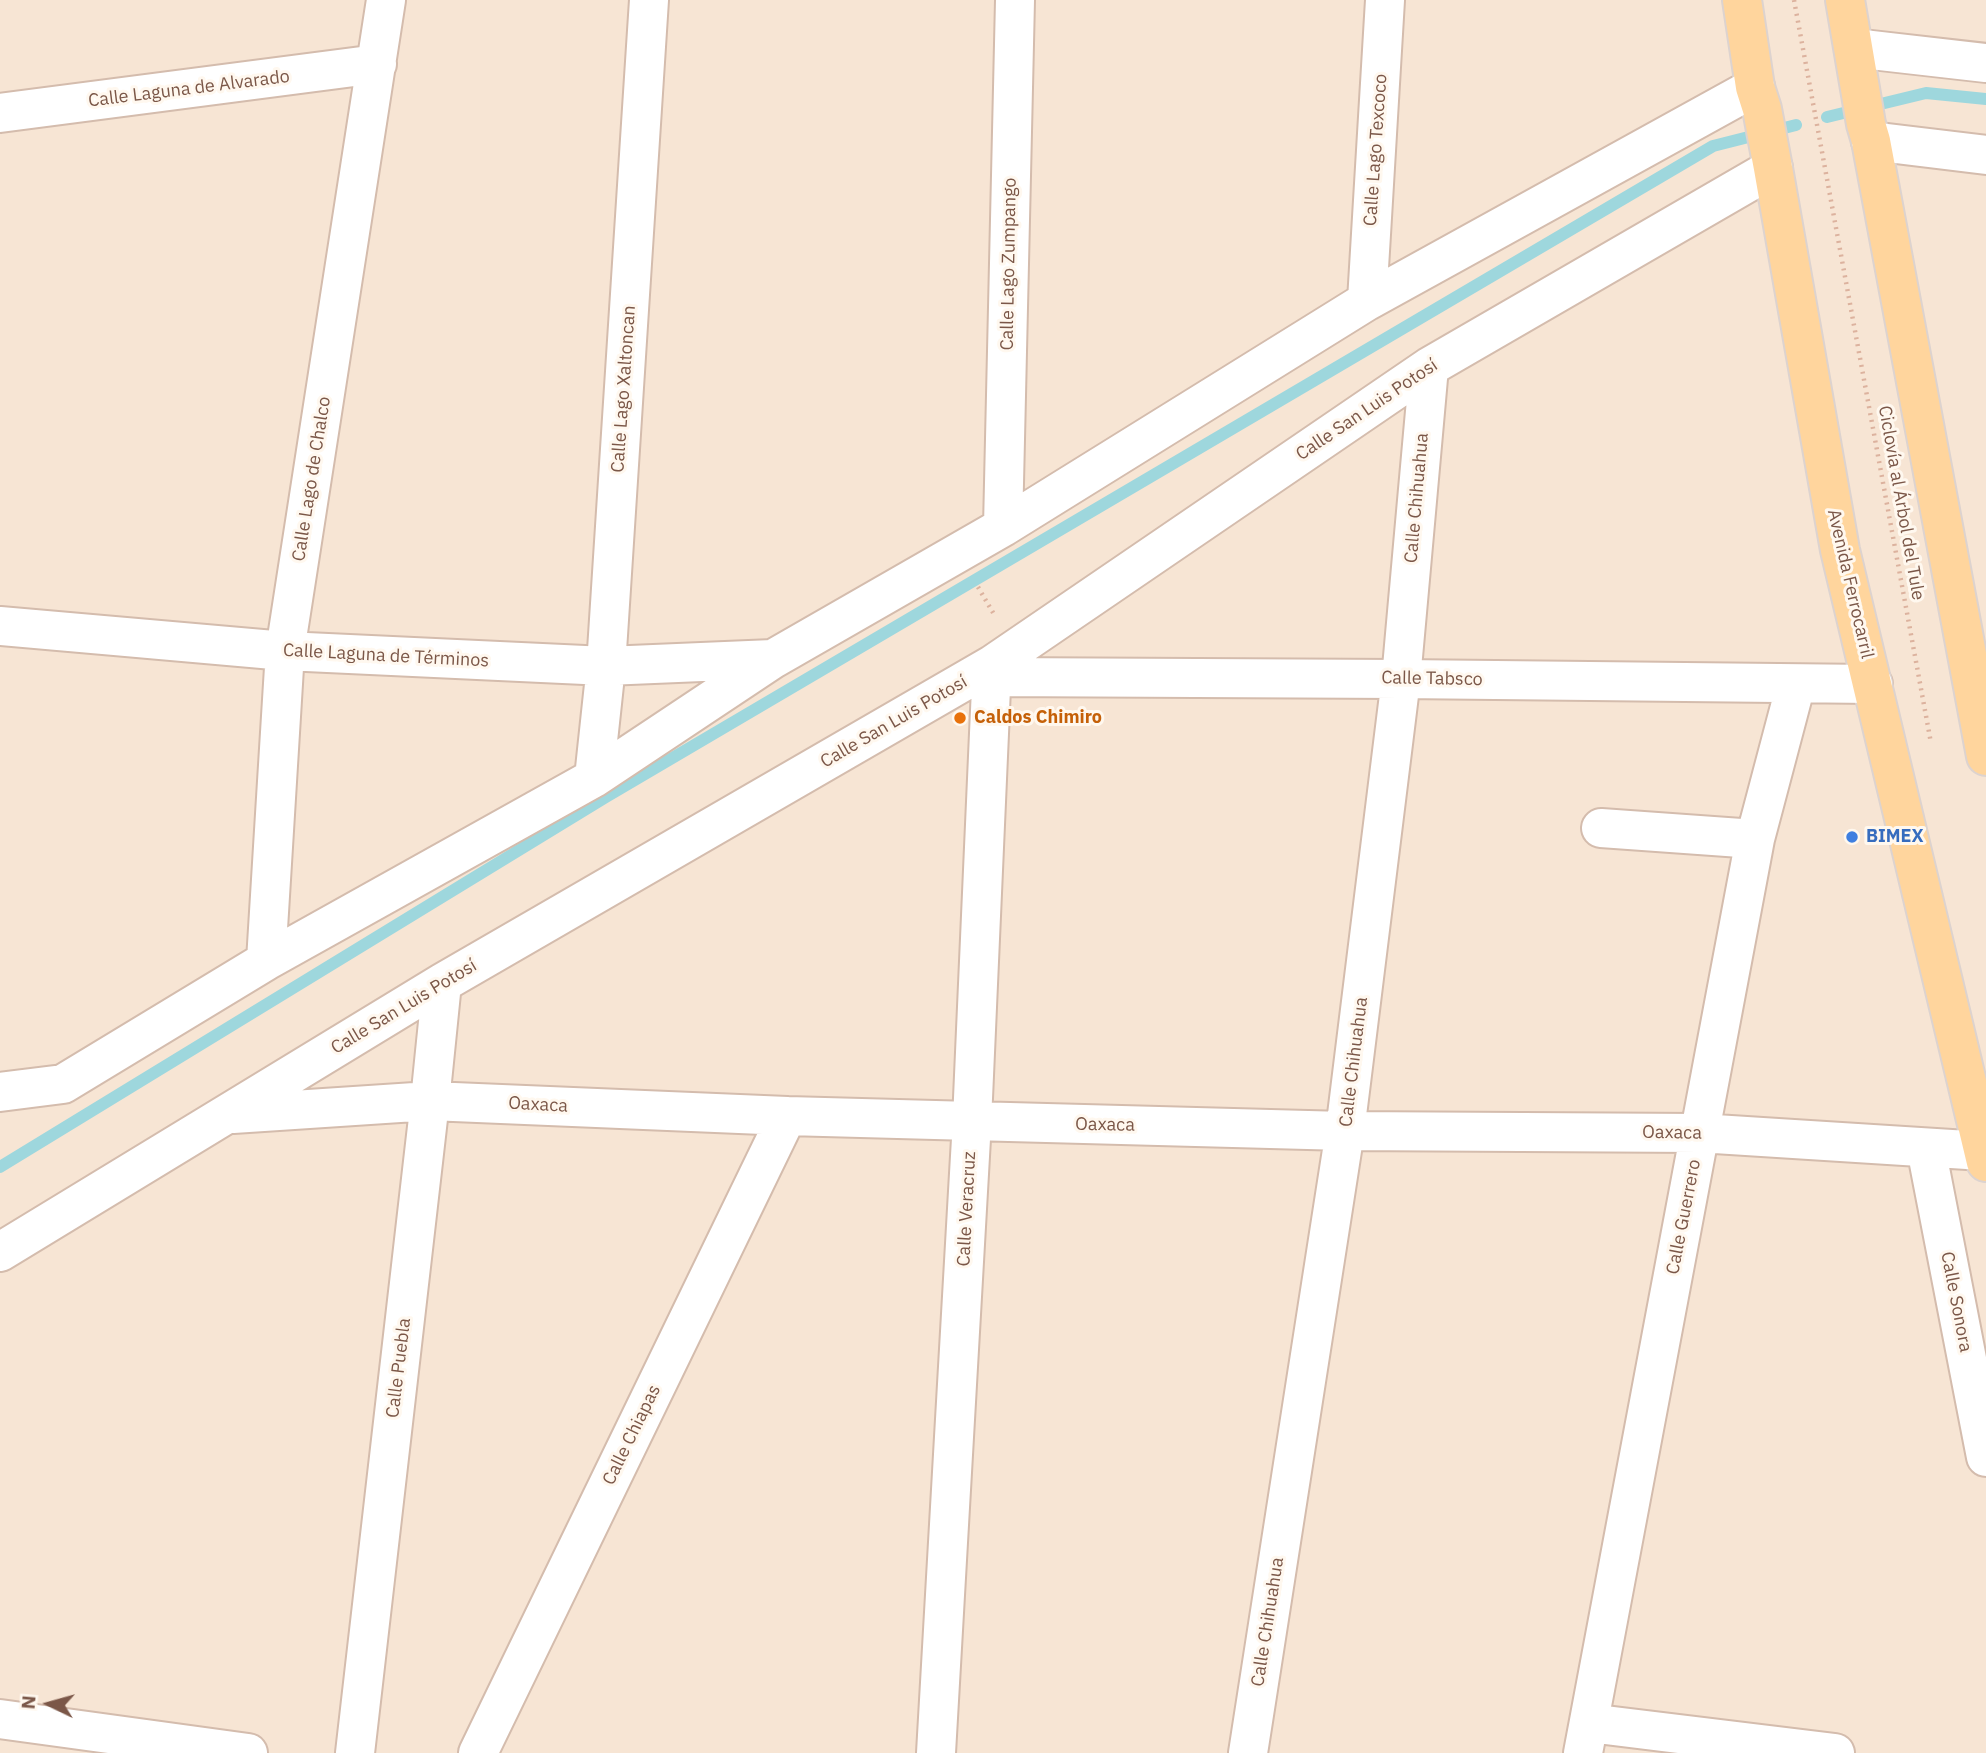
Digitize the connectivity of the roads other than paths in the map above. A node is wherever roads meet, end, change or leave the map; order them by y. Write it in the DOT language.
graph roads {
  1 [pos="386,0"];
  2 [pos="649,0"];
  3 [pos="1015,0"];
  4 [pos="1385,0"];
  5 [pos="1742,0"];
  6 [pos="1845,0"];
  7 [pos="1986,63"];
  8 [pos="1857,64"];
  9 [pos="377,65"];
  10 [pos="1758,98"];
  11 [pos="0,113"];
  12 [pos="1869,132"];
  13 [pos="1986,155"];
  14 [pos="1772,161"];
  15 [pos="1367,301"];
  16 [pos="1429,367"];
  17 [pos="1003,527"];
  18 [pos="0,626"];
  19 [pos="285,651"];
  20 [pos="773,659"];
  21 [pos="606,666"];
  22 [pos="992,671"];
  23 [pos="1401,679"];
  24 [pos="1796,684"];
  25 [pos="1873,684"];
  26 [pos="1986,755"];
  27 [pos="594,778"];
  28 [pos="1601,828"];
  29 [pos="1755,839"];
  30 [pos="266,961"];
  31 [pos="442,983"];
  32 [pos="0,1092"];
  33 [pos="430,1101"];
  34 [pos="227,1115"];
  35 [pos="787,1116"];
  36 [pos="972,1121"];
  37 [pos="1345,1131"];
  38 [pos="1699,1133"];
  39 [pos="1926,1148"];
  40 [pos="1984,1156"];
  41 [pos="0,1252"];
  42 [pos="1986,1457"];
  43 [pos="0,1719"];
  44 [pos="1586,1738"];
  45 [pos="248,1753"];
  46 [pos="355,1753"];
  47 [pos="478,1753"];
  48 [pos="936,1753"];
  49 [pos="1248,1753"];
  50 [pos="1835,1753"];
  1 -- 9 [label="street, Calle Lago de Chalco"];
  2 -- 21 [label="street, Calle Lago Xaltoncan"];
  3 -- 17 [label="street, Calle Lago Zumpango"];
  4 -- 15 [label="street, Calle Lago Texcoco"];
  5 -- 10 [label="main road, Avenida Ferrocarril"];
  6 -- 8 [label="main road"];
  7 -- 8 [label="street"];
  8 -- 12 [label="main road"];
  9 -- 11 [label="street, Calle Laguna de Alvarado"];
  9 -- 19 [label="street, Calle Lago de Chalco"];
  10 -- 14 [label="main road, Avenida Ferrocarril"];
  10 -- 15 [label="street"];
  12 -- 13 [label="street"];
  12 -- 26 [label="main road"];
  14 -- 16 [label="street, Calle San Luis Potosí"];
  14 -- 25 [label="main road, Avenida Ferrocarril"];
  15 -- 17 [label="street"];
  16 -- 22 [label="street, Calle San Luis Potosí"];
  16 -- 23 [label="street, Calle Chihuahua"];
  17 -- 20 [label="street"];
  18 -- 19 [label="street, Calle Laguna de Términos"];
  19 -- 21 [label="street, Calle Laguna de Términos"];
  19 -- 30 [label="street, Calle Lago de Chalco"];
  20 -- 21 [label="street, Calle Laguna de Términos"];
  20 -- 27 [label="street"];
  21 -- 27 [label="street, Calle Lago Xaltoncan"];
  22 -- 23 [label="street, Calle Tabsco"];
  22 -- 31 [label="street, Calle San Luis Potosí"];
  22 -- 36 [label="street, Calle Veracruz"];
  23 -- 24 [label="street, Calle Tabsco"];
  23 -- 37 [label="street, Calle Chihuahua"];
  24 -- 25 [label="street, Calle Tabsco"];
  24 -- 29 [label="street, Calle Guerrero"];
  25 -- 40 [label="main road, Avenida Ferrocarril"];
  27 -- 30 [label="street"];
  28 -- 29 [label="street"];
  29 -- 38 [label="street, Calle Guerrero"];
  30 -- 32 [label="street"];
  31 -- 33 [label="street, Calle Puebla"];
  31 -- 34 [label="street, Calle San Luis Potosí"];
  33 -- 34 [label="street, Oaxaca"];
  33 -- 35 [label="street, Oaxaca"];
  33 -- 46 [label="street, Calle Puebla"];
  34 -- 41 [label="street, Calle San Luis Potosí"];
  35 -- 36 [label="street, Oaxaca"];
  35 -- 47 [label="street, Calle Chiapas"];
  36 -- 37 [label="street, Oaxaca"];
  36 -- 48 [label="street, Calle Veracruz"];
  37 -- 38 [label="street, Oaxaca"];
  37 -- 49 [label="street, Calle Chihuahua"];
  38 -- 39 [label="street, Oaxaca"];
  38 -- 44 [label="street, Calle Guerrero"];
  39 -- 40 [label="street, Oaxaca"];
  39 -- 42 [label="street, Calle Sonora"];
  43 -- 45 [label="street"];
  44 -- 50 [label="street"];
}
